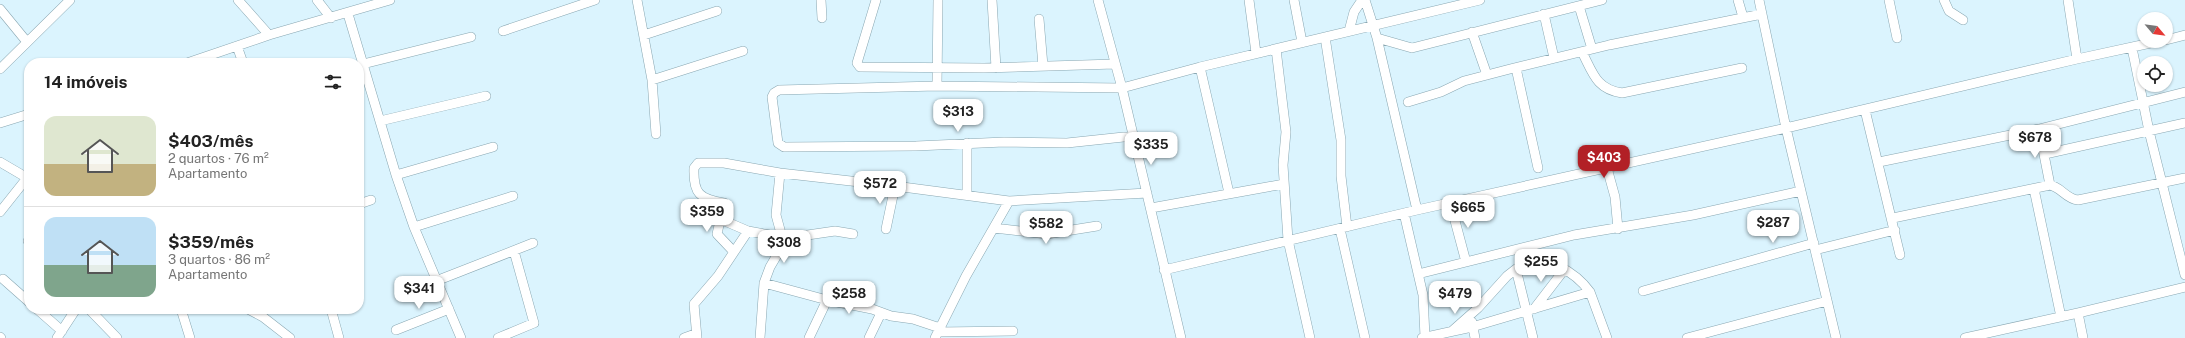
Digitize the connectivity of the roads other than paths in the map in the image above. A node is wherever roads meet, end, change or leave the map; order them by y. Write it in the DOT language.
graph roads {
  1 [pos="70,0"];
  2 [pos="238,0"];
  3 [pos="317,0"];
  4 [pos="390,0"];
  5 [pos="595,0"];
  6 [pos="637,0"];
  7 [pos="821,0"];
  8 [pos="876,0"];
  9 [pos="938,0"];
  10 [pos="992,0"];
  11 [pos="1098,0"];
  12 [pos="1249,0"];
  13 [pos="1294,0"];
  14 [pos="1364,0"];
  15 [pos="1480,0"];
  16 [pos="1602,0"];
  17 [pos="1738,0"];
  18 [pos="1888,0"];
  19 [pos="1944,0"];
  20 [pos="2068,0"];
  21 [pos="1761,1"];
  22 [pos="1580,6"];
  23 [pos="0,9"];
  24 [pos="717,11"];
  25 [pos="348,14"];
  26 [pos="1544,14"];
  27 [pos="1762,14"];
  28 [pos="1743,17"];
  29 [pos="331,18"];
  30 [pos="822,18"];
  31 [pos="1039,19"];
  32 [pos="1963,20"];
  33 [pos="1372,26"];
  34 [pos="503,31"];
  35 [pos="1349,31"];
  36 [pos="1472,32"];
  37 [pos="269,35"];
  38 [pos="644,35"];
  39 [pos="2185,35"];
  40 [pos="471,37"];
  41 [pos="1325,37"];
  42 [pos="1377,38"];
  43 [pos="1897,38"];
  44 [pos="2173,38"];
  45 [pos="27,42"];
  46 [pos="1302,42"];
  47 [pos="237,46"];
  48 [pos="2137,47"];
  49 [pos="2132,48"];
  50 [pos="1276,49"];
  51 [pos="1592,49"];
  52 [pos="744,51"];
  53 [pos="1582,52"];
  54 [pos="1256,54"];
  55 [pos="202,58"];
  56 [pos="241,58"];
  57 [pos="361,58"];
  58 [pos="1554,58"];
  59 [pos="2077,59"];
  60 [pos="364,64"];
  61 [pos="1115,64"];
  62 [pos="1043,66"];
  63 [pos="1200,66"];
  64 [pos="364,67"];
  65 [pos="938,68"];
  66 [pos="984,68"];
  67 [pos="996,68"];
  68 [pos="1516,68"];
  69 [pos="1742,68"];
  70 [pos="0,69"];
  71 [pos="1487,75"];
  72 [pos="652,80"];
  73 [pos="937,86"];
  74 [pos="987,86"];
  75 [pos="1122,88"];
  76 [pos="2185,92"];
  77 [pos="486,96"];
  78 [pos="1408,102"];
  79 [pos="2143,102"];
  80 [pos="1865,110"];
  81 [pos="24,115"];
  82 [pos="380,121"];
  83 [pos="0,122"];
  84 [pos="2185,123"];
  85 [pos="1786,128"];
  86 [pos="2039,129"];
  87 [pos="2150,131"];
  88 [pos="656,134"];
  89 [pos="1133,136"];
  90 [pos="967,143"];
  91 [pos="493,147"];
  92 [pos="2045,154"];
  93 [pos="0,162"];
  94 [pos="1879,162"];
  95 [pos="1538,168"];
  96 [pos="1607,168"];
  97 [pos="780,174"];
  98 [pos="396,175"];
  99 [pos="24,177"];
  100 [pos="2185,178"];
  101 [pos="2162,183"];
  102 [pos="24,184"];
  103 [pos="1284,184"];
  104 [pos="2050,185"];
  105 [pos="895,186"];
  106 [pos="2034,189"];
  107 [pos="1801,191"];
  108 [pos="1147,193"];
  109 [pos="1229,193"];
  110 [pos="513,196"];
  111 [pos="967,196"];
  112 [pos="371,200"];
  113 [pos="1009,201"];
  114 [pos="364,202"];
  115 [pos="1450,202"];
  116 [pos="1151,208"];
  117 [pos="1417,210"];
  118 [pos="0,212"];
  119 [pos="1404,213"];
  120 [pos="1893,218"];
  121 [pos="720,220"];
  122 [pos="1097,226"];
  123 [pos="414,227"];
  124 [pos="994,228"];
  125 [pos="1344,228"];
  126 [pos="886,229"];
  127 [pos="1618,229"];
  128 [pos="1895,230"];
  129 [pos="748,231"];
  130 [pos="853,234"];
  131 [pos="2181,237"];
  132 [pos="785,238"];
  133 [pos="1288,240"];
  134 [pos="533,244"];
  135 [pos="1814,246"];
  136 [pos="1516,250"];
  137 [pos="514,251"];
  138 [pos="734,252"];
  139 [pos="1900,256"];
  140 [pos="1538,257"];
  141 [pos="1466,262"];
  142 [pos="1516,268"];
  143 [pos="1164,270"];
  144 [pos="1564,270"];
  145 [pos="1418,274"];
  146 [pos="2185,275"];
  147 [pos="3,280"];
  148 [pos="436,281"];
  149 [pos="764,283"];
  150 [pos="2185,287"];
  151 [pos="1644,291"];
  152 [pos="1590,292"];
  153 [pos="24,298"];
  154 [pos="828,300"];
  155 [pos="1827,301"];
  156 [pos="449,309"];
  157 [pos="1530,310"];
  158 [pos="881,313"];
  159 [pos="2078,313"];
  160 [pos="41,314"];
  161 [pos="73,314"];
  162 [pos="94,314"];
  163 [pos="183,314"];
  164 [pos="257,314"];
  165 [pos="332,314"];
  166 [pos="1473,314"];
  167 [pos="2061,317"];
  168 [pos="1472,327"];
  169 [pos="396,330"];
  170 [pos="1013,331"];
  171 [pos="1451,332"];
  172 [pos="938,333"];
  173 [pos="59,334"];
  174 [pos="2007,334"];
  175 [pos="696,336"];
  176 [pos="117,338"];
  177 [pos="190,338"];
  178 [pos="290,338"];
  179 [pos="339,338"];
  180 [pos="461,338"];
  181 [pos="498,338"];
  182 [pos="684,338"];
  183 [pos="760,338"];
  184 [pos="809,338"];
  185 [pos="869,338"];
  186 [pos="1181,338"];
  187 [pos="1310,338"];
  188 [pos="1365,338"];
  189 [pos="1424,338"];
  190 [pos="1475,338"];
  191 [pos="1533,338"];
  192 [pos="1607,338"];
  193 [pos="1687,338"];
  194 [pos="1836,338"];
  195 [pos="1965,338"];
  196 [pos="2083,338"];
  1 -- 45 [label="street"];
  2 -- 37 [label="street"];
  3 -- 29 [label="street"];
  4 -- 25 [label="street"];
  5 -- 34 [label="street"];
  6 -- 38 [label="street"];
  7 -- 30 [label="street"];
  8 -- 65 [label="street"];
  9 -- 65 [label="street"];
  10 -- 67 [label="street"];
  11 -- 61 [label="street"];
  12 -- 54 [label="street"];
  13 -- 46 [label="street"];
  14 -- 33 [label="street"];
  14 -- 35 [label="street"];
  15 -- 33 [label="street"];
  16 -- 22 [label="street"];
  17 -- 28 [label="street"];
  18 -- 43 [label="street"];
  19 -- 32 [label="street"];
  20 -- 59 [label="street"];
  21 -- 27 [label="street"];
  22 -- 26 [label="street"];
  22 -- 51 [label="street"];
  23 -- 45 [label="street"];
  24 -- 38 [label="street"];
  25 -- 29 [label="street"];
  25 -- 57 [label="street"];
  26 -- 36 [label="street"];
  26 -- 58 [label="street"];
  27 -- 28 [label="street"];
  27 -- 85 [label="street"];
  28 -- 51 [label="street"];
  29 -- 37 [label="street"];
  31 -- 62 [label="street"];
  33 -- 35 [label="street"];
  33 -- 42 [label="street"];
  35 -- 41 [label="street"];
  36 -- 42 [label="street"];
  36 -- 71 [label="street"];
  37 -- 47 [label="street"];
  38 -- 72 [label="street"];
  39 -- 44 [label="street"];
  40 -- 60 [label="street"];
  41 -- 46 [label="street"];
  41 -- 125 [label="street"];
  42 -- 117 [label="street"];
  45 -- 70 [label="street"];
  46 -- 50 [label="street"];
  47 -- 55 [label="street"];
  47 -- 56 [label="street"];
  48 -- 49 [label="street"];
  49 -- 59 [label="street"];
  49 -- 79 [label="street"];
  50 -- 54 [label="street"];
  50 -- 103 [label="street"];
  51 -- 53 [label="street"];
  52 -- 72 [label="street"];
  53 -- 58 [label="street"];
  53 -- 69 [label="street"];
  54 -- 63 [label="street"];
  58 -- 68 [label="street"];
  59 -- 80 [label="street"];
  61 -- 62 [label="street"];
  61 -- 75 [label="street"];
  62 -- 67 [label="street"];
  63 -- 75 [label="street"];
  63 -- 109 [label="street"];
  64 -- 82 [label="street"];
  65 -- 66 [label="street"];
  65 -- 73 [label="street"];
  66 -- 67 [label="street"];
  66 -- 74 [label="street"];
  68 -- 71 [label="street"];
  68 -- 95 [label="street"];
  71 -- 78 [label="street"];
  72 -- 88 [label="street"];
  73 -- 74 [label="street"];
  73 -- 90 [label="street"];
  74 -- 75 [label="street"];
  75 -- 89 [label="street"];
  76 -- 79 [label="street"];
  77 -- 82 [label="street"];
  79 -- 86 [label="street"];
  79 -- 87 [label="street"];
  80 -- 85 [label="street"];
  80 -- 94 [label="street"];
  81 -- 83 [label="street"];
  82 -- 98 [label="street"];
  84 -- 87 [label="street"];
  85 -- 96 [label="street"];
  85 -- 107 [label="street"];
  86 -- 92 [label="street"];
  86 -- 94 [label="street"];
  87 -- 92 [label="street"];
  87 -- 101 [label="street"];
  89 -- 90 [label="street"];
  89 -- 108 [label="street"];
  90 -- 111 [label="street"];
  91 -- 98 [label="street"];
  92 -- 104 [label="street"];
  93 -- 99 [label="street"];
  94 -- 120 [label="street"];
  96 -- 115 [label="street"];
  96 -- 127 [label="street"];
  97 -- 105 [label="street"];
  97 -- 121 [label="street"];
  97 -- 132 [label="street"];
  98 -- 123 [label="street"];
  100 -- 101 [label="street"];
  101 -- 104 [label="street"];
  101 -- 131 [label="street"];
  102 -- 118 [label="street"];
  103 -- 109 [label="street"];
  103 -- 133 [label="street"];
  104 -- 106 [label="street"];
  105 -- 111 [label="street"];
  105 -- 126 [label="street"];
  106 -- 120 [label="street"];
  106 -- 167 [label="street"];
  107 -- 127 [label="street"];
  107 -- 135 [label="street"];
  108 -- 113 [label="street"];
  108 -- 116 [label="street"];
  109 -- 116 [label="street"];
  110 -- 123 [label="street"];
  111 -- 113 [label="street"];
  112 -- 114 [label="street"];
  113 -- 124 [label="street"];
  115 -- 117 [label="street"];
  115 -- 141 [label="street"];
  116 -- 143 [label="street"];
  117 -- 119 [label="street"];
  119 -- 125 [label="street"];
  119 -- 145 [label="street"];
  120 -- 128 [label="street"];
  121 -- 129 [label="street"];
  121 -- 138 [label="street"];
  122 -- 124 [label="street"];
  123 -- 148 [label="street"];
  124 -- 172 [label="street"];
  125 -- 133 [label="street"];
  125 -- 188 [label="street"];
  127 -- 136 [label="street"];
  128 -- 135 [label="street"];
  128 -- 139 [label="street"];
  129 -- 132 [label="street"];
  129 -- 138 [label="street"];
  130 -- 132 [label="street"];
  131 -- 146 [label="street"];
  132 -- 149 [label="street"];
  133 -- 143 [label="street"];
  133 -- 187 [label="street"];
  134 -- 137 [label="street"];
  135 -- 151 [label="street"];
  135 -- 155 [label="street"];
  136 -- 140 [label="street"];
  136 -- 141 [label="street"];
  137 -- 148 [label="street"];
  137 -- 181 [label="street"];
  138 -- 175 [label="street"];
  140 -- 142 [label="street"];
  140 -- 144 [label="street"];
  141 -- 145 [label="street"];
  142 -- 157 [label="street"];
  142 -- 166 [label="street"];
  143 -- 186 [label="street"];
  144 -- 152 [label="street"];
  144 -- 157 [label="street"];
  145 -- 189 [label="street"];
  147 -- 153 [label="street"];
  148 -- 156 [label="street"];
  149 -- 154 [label="street"];
  149 -- 183 [label="street"];
  150 -- 159 [label="street"];
  152 -- 157 [label="street"];
  152 -- 192 [label="street"];
  154 -- 158 [label="street"];
  154 -- 184 [label="street"];
  155 -- 193 [label="street"];
  155 -- 194 [label="street"];
  156 -- 169 [label="street"];
  156 -- 180 [label="street"];
  157 -- 168 [label="street"];
  157 -- 191 [label="street"];
  158 -- 172 [label="street"];
  158 -- 185 [label="street"];
  159 -- 167 [label="street"];
  159 -- 196 [label="street"];
  160 -- 173 [label="street"];
  161 -- 173 [label="street"];
  162 -- 176 [label="street"];
  163 -- 177 [label="street"];
  164 -- 178 [label="street"];
  165 -- 179 [label="street"];
  166 -- 168 [label="street"];
  166 -- 171 [label="street"];
  167 -- 174 [label="street"];
  168 -- 171 [label="street"];
  168 -- 190 [label="street"];
  170 -- 172 [label="street"];
  171 -- 189 [label="street"];
  174 -- 195 [label="street"];
  175 -- 182 [label="street"];
}
